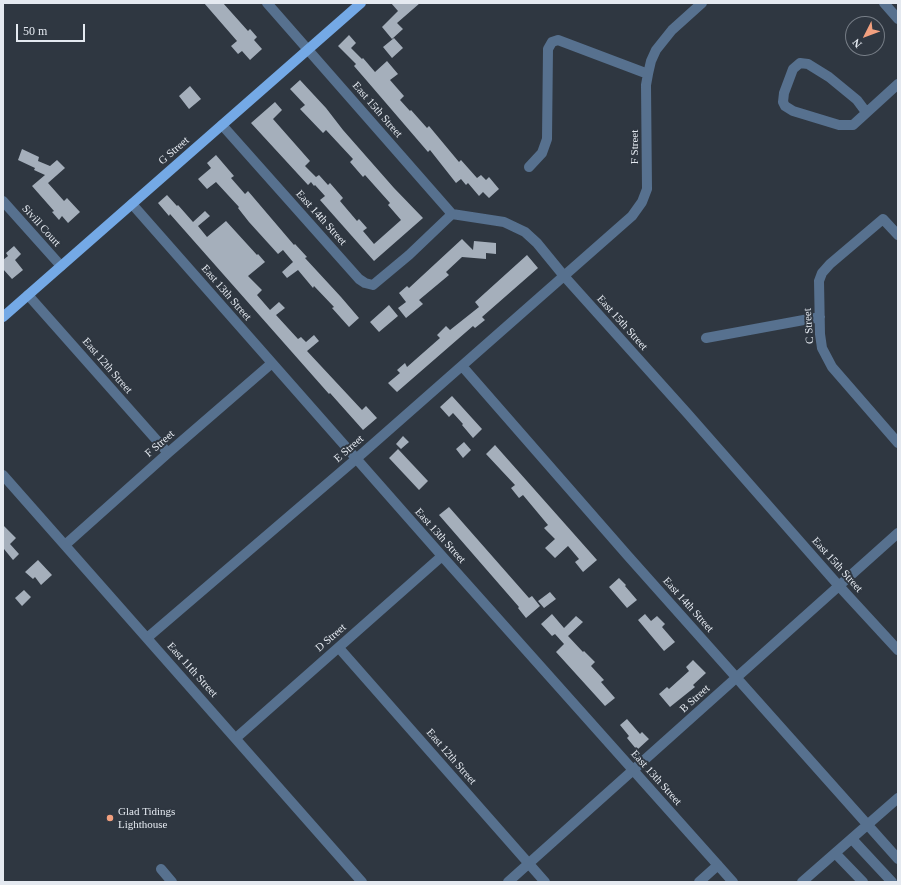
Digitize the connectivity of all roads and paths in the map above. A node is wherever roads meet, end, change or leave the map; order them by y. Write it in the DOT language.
graph roads {
  1 [pos="267,3"];
  2 [pos="361,3"];
  3 [pos="702,3"];
  4 [pos="884,3"];
  5 [pos="898,19"];
  6 [pos="308,49"];
  7 [pos="648,74"];
  8 [pos="898,84"];
  9 [pos="866,112"];
  10 [pos="222,125"];
  11 [pos="529,167"];
  12 [pos="3,201"];
  13 [pos="132,204"];
  14 [pos="452,214"];
  15 [pos="898,235"];
  16 [pos="62,266"];
  17 [pos="564,276"];
  18 [pos="28,295"];
  19 [pos="3,317"];
  20 [pos="820,317"];
  21 [pos="706,338"];
  22 [pos="272,363"];
  23 [pos="462,366"];
  24 [pos="898,443"];
  25 [pos="168,453"];
  26 [pos="356,459"];
  27 [pos="3,475"];
  28 [pos="898,533"];
  29 [pos="65,545"];
  30 [pos="442,556"];
  31 [pos="839,586"];
  32 [pos="147,638"];
  33 [pos="339,648"];
  34 [pos="898,650"];
  35 [pos="737,678"];
  36 [pos="236,738"];
  37 [pos="633,770"];
  38 [pos="898,798"];
  39 [pos="868,824"];
  40 [pos="852,839"];
  41 [pos="836,853"];
  42 [pos="898,859"];
  43 [pos="529,864"];
  44 [pos="718,865"];
  45 [pos="161,869"];
  46 [pos="172,882"];
  47 [pos="362,882"];
  48 [pos="508,882"];
  49 [pos="545,882"];
  50 [pos="699,882"];
  51 [pos="733,882"];
  52 [pos="802,882"];
  53 [pos="863,882"];
  54 [pos="892,882"];
  1 -- 6 [label="street, East 15th Street"];
  2 -- 6 [label="main road, G Street"];
  3 -- 7 [label="street, F Street"];
  4 -- 5 [label="street"];
  6 -- 10 [label="main road, G Street"];
  6 -- 14 [label="street, East 15th Street"];
  7 -- 11 [label="street"];
  7 -- 17 [label="street, F Street"];
  8 -- 9 [label="street"];
  9 -- 9 [label="street"];
  10 -- 13 [label="main road, G Street"];
  10 -- 14 [label="street, East 14th Street"];
  12 -- 16 [label="street, Sivill Court"];
  13 -- 16 [label="main road, G Street"];
  13 -- 22 [label="street, East 13th Street"];
  14 -- 17 [label="street, East 15th Street"];
  15 -- 20 [label="street, C Street"];
  16 -- 18 [label="main road, G Street"];
  17 -- 23 [label="street, E Street"];
  17 -- 31 [label="street, East 15th Street"];
  18 -- 19 [label="main road, G Street"];
  18 -- 25 [label="street, East 12th Street"];
  20 -- 21 [label="street"];
  20 -- 24 [label="street, C Street"];
  22 -- 25 [label="street, F Street"];
  22 -- 26 [label="street, East 13th Street"];
  23 -- 26 [label="street, E Street"];
  23 -- 35 [label="street, East 14th Street"];
  25 -- 29 [label="street, F Street"];
  26 -- 30 [label="street, East 13th Street"];
  26 -- 32 [label="street, E Street"];
  27 -- 29 [label="street, East 11th Street"];
  28 -- 31 [label="street, B Street"];
  29 -- 32 [label="street, East 11th Street"];
  30 -- 33 [label="street, D Street"];
  30 -- 37 [label="street, East 13th Street"];
  31 -- 34 [label="street, East 15th Street"];
  31 -- 35 [label="street, B Street"];
  32 -- 36 [label="street, East 11th Street"];
  33 -- 36 [label="street, D Street"];
  33 -- 43 [label="street, East 12th Street"];
  35 -- 37 [label="street, B Street"];
  35 -- 39 [label="street, East 14th Street"];
  36 -- 47 [label="street, East 11th Street"];
  37 -- 43 [label="street, B Street"];
  37 -- 44 [label="street, East 13th Street"];
  38 -- 39 [label="street"];
  39 -- 40 [label="street"];
  39 -- 42 [label="street, East 14th Street"];
  40 -- 41 [label="street"];
  40 -- 54 [label="street"];
  41 -- 52 [label="street"];
  41 -- 53 [label="street"];
  43 -- 48 [label="street, B Street"];
  43 -- 49 [label="street, East 12th Street"];
  44 -- 50 [label="street"];
  44 -- 51 [label="street, East 13th Street"];
  45 -- 46 [label="street"];
}
